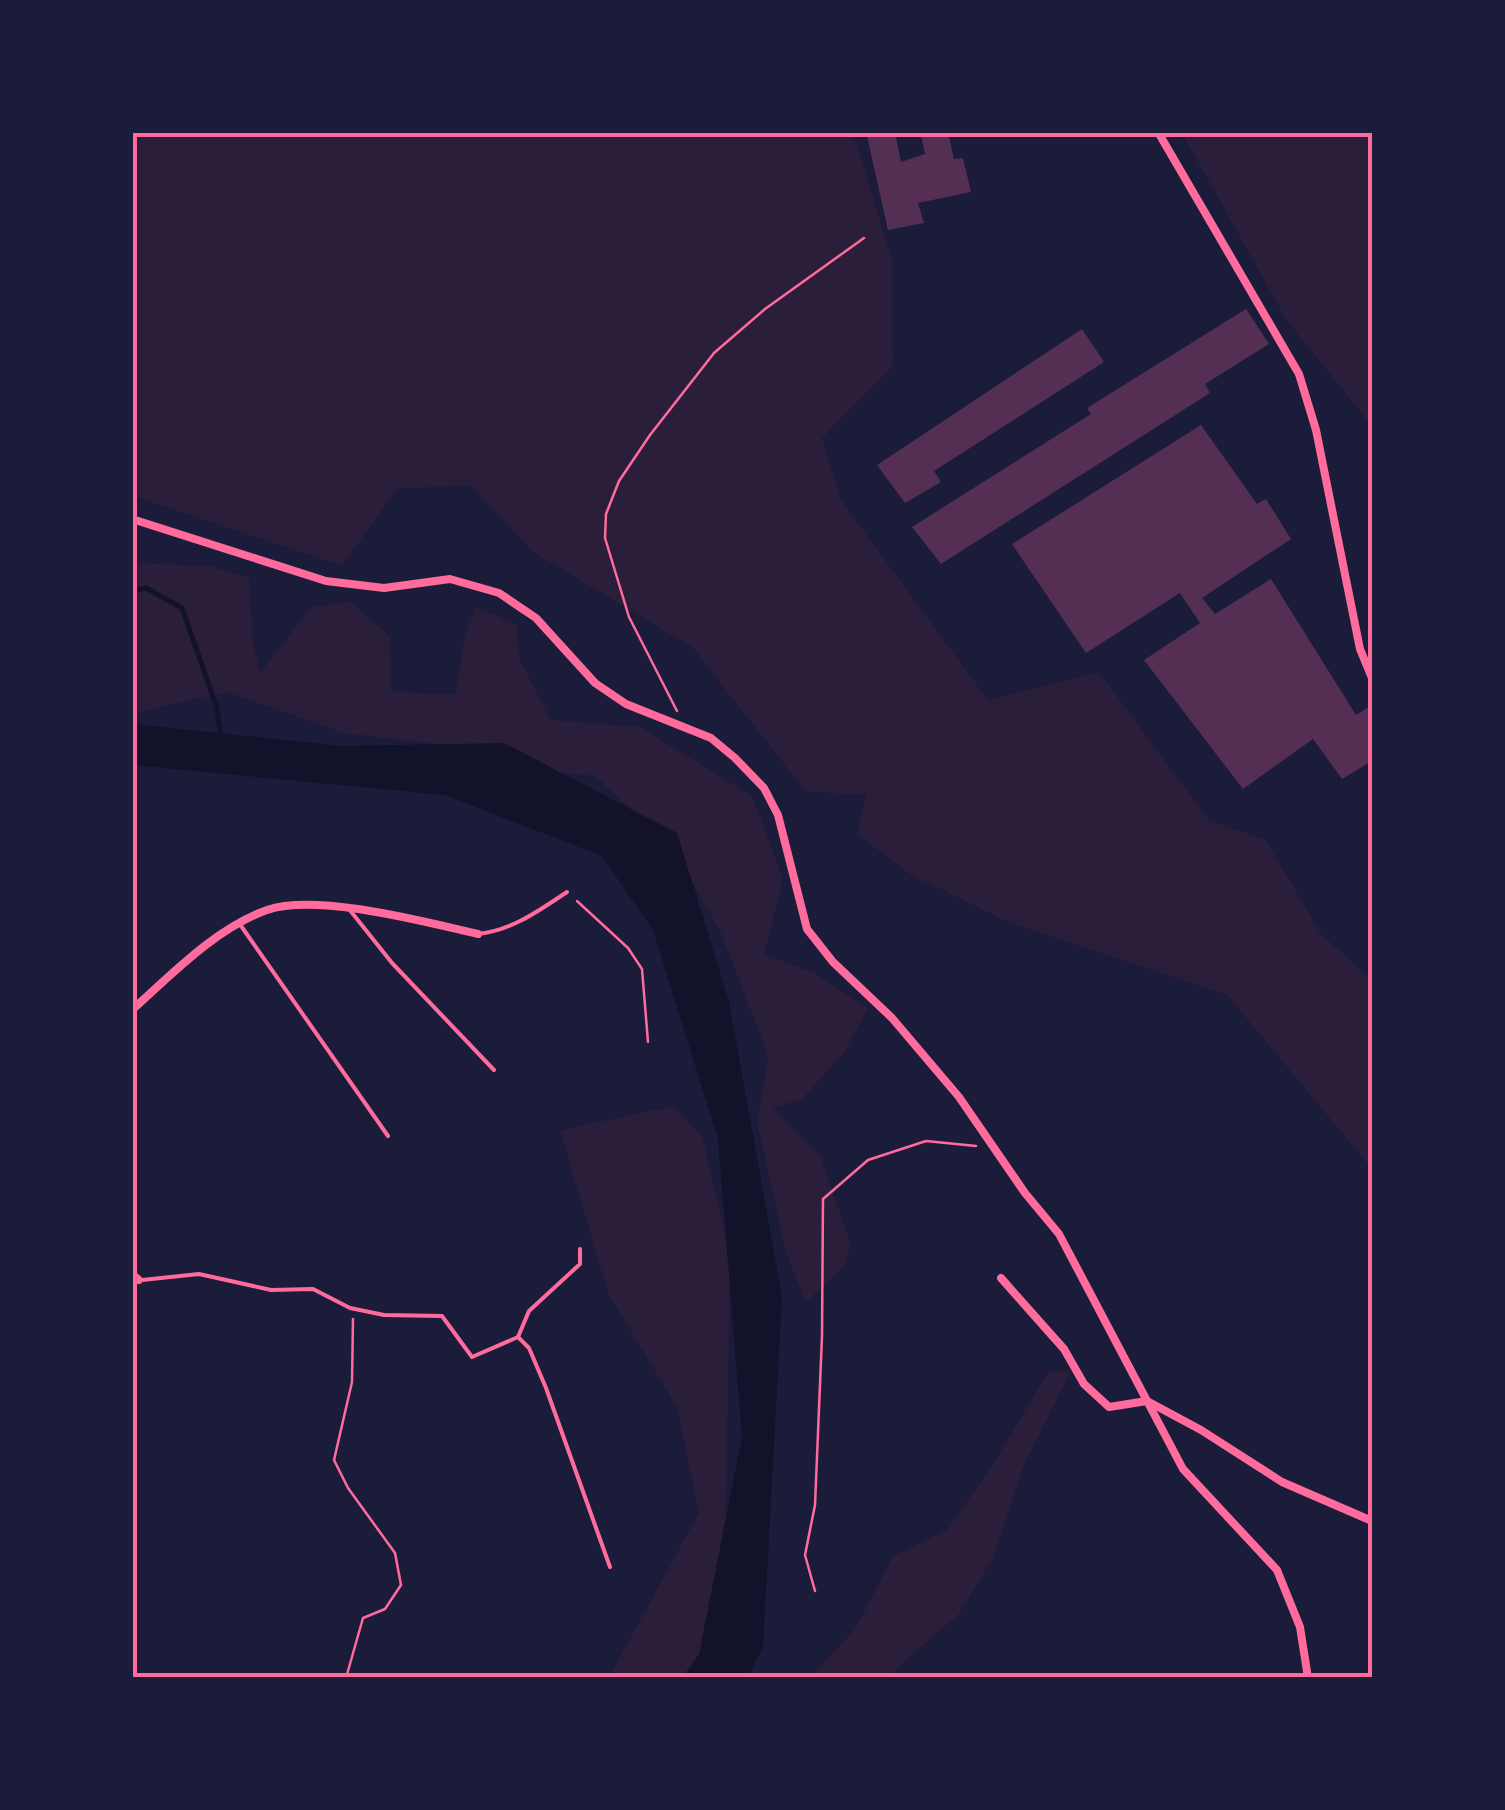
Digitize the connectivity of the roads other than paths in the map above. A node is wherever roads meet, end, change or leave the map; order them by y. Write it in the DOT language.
graph roads {
  1 [pos="1158,132"];
  2 [pos="132,519"];
  3 [pos="1372,678"];
  4 [pos="568,892"];
  5 [pos="348,909"];
  6 [pos="238,923"];
  7 [pos="478,934"];
  8 [pos="132,1010"];
  9 [pos="494,1070"];
  10 [pos="388,1136"];
  11 [pos="580,1249"];
  12 [pos="1001,1278"];
  13 [pos="135,1279"];
  14 [pos="518,1336"];
  15 [pos="1147,1401"];
  16 [pos="1372,1521"];
  17 [pos="610,1567"];
  18 [pos="1308,1678"];
  1 -- 3 [label="street"];
  2 -- 15 [label="street"];
  4 -- 7 [label="lane"];
  5 -- 6 [label="street"];
  5 -- 7 [label="street"];
  5 -- 9 [label="lane"];
  6 -- 8 [label="street"];
  6 -- 10 [label="lane"];
  11 -- 14 [label="lane"];
  12 -- 15 [label="street"];
  13 -- 14 [label="lane"];
  14 -- 17 [label="lane"];
  15 -- 16 [label="street"];
  15 -- 18 [label="street"];
}
